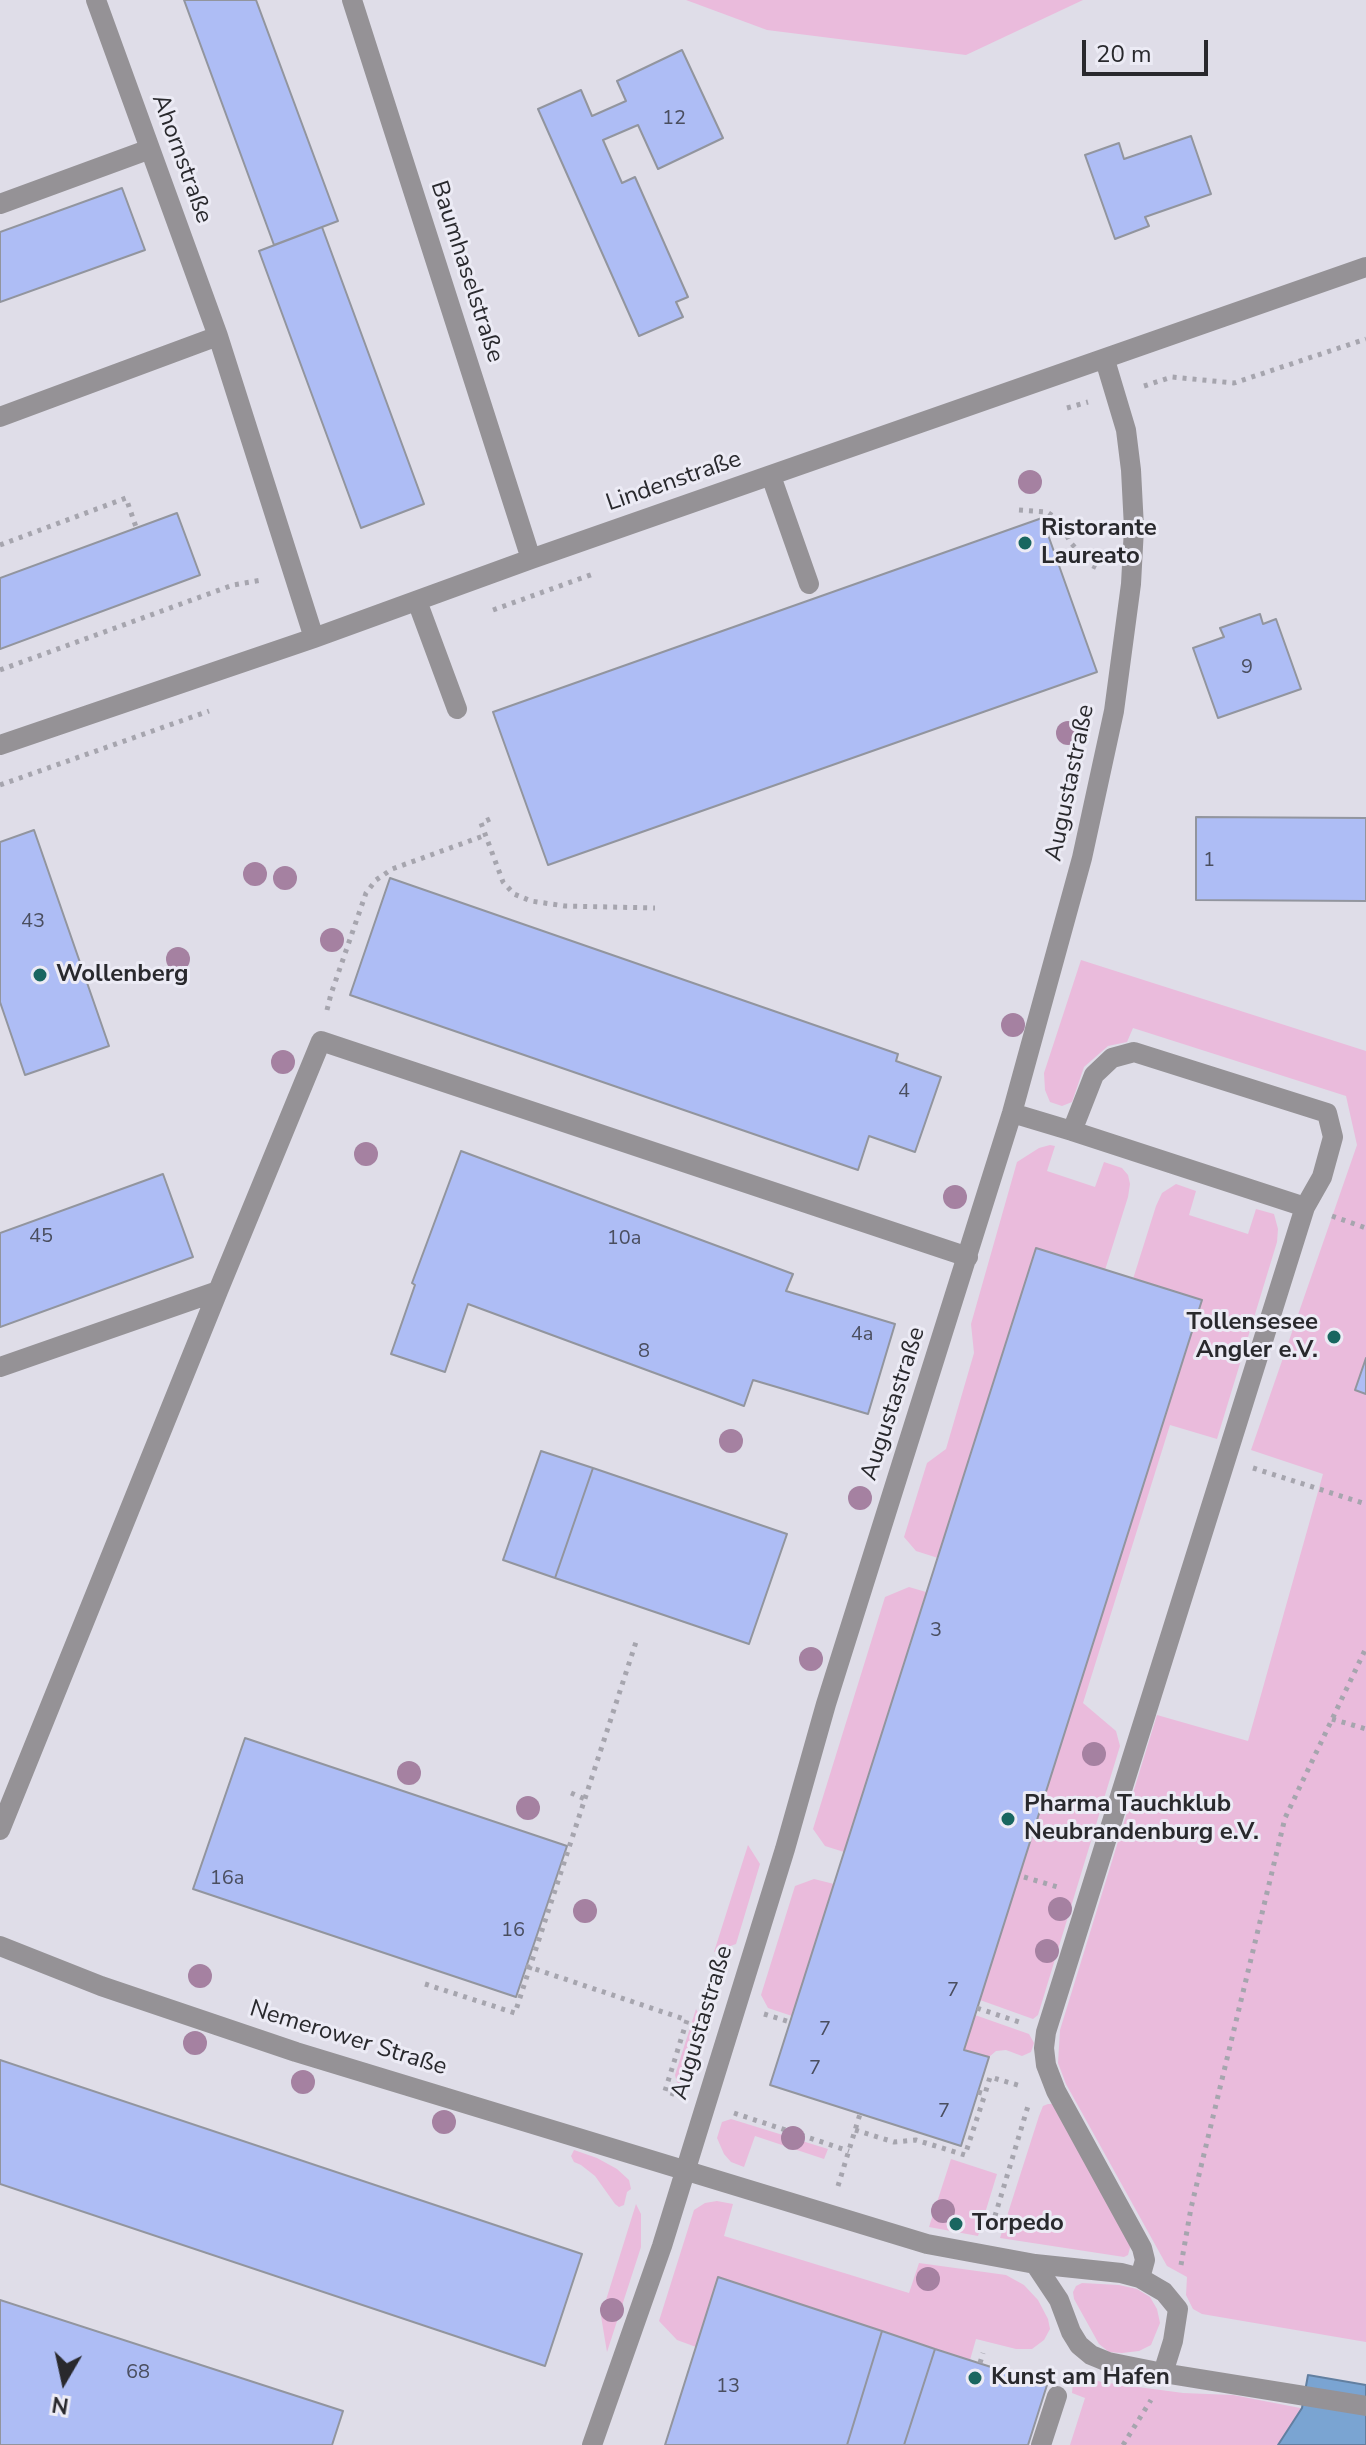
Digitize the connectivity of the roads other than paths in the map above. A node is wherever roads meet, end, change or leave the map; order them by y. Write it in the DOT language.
graph roads {
  1 [pos="96,0"];
  2 [pos="352,0"];
  3 [pos="150,149"];
  4 [pos="0,204"];
  5 [pos="1366,267"];
  6 [pos="218,336"];
  7 [pos="1105,360"];
  8 [pos="0,417"];
  9 [pos="771,476"];
  10 [pos="531,559"];
  11 [pos="809,584"];
  12 [pos="417,601"];
  13 [pos="314,638"];
  14 [pos="457,709"];
  15 [pos="0,745"];
  16 [pos="1012,1113"];
  17 [pos="1072,1131"];
  18 [pos="1305,1207"];
  19 [pos="968,1257"];
  20 [pos="218,1291"];
  21 [pos="0,1367"];
  22 [pos="0,1830"];
  23 [pos="0,1946"];
  24 [pos="685,2170"];
  25 [pos="1035,2264"];
  26 [pos="1140,2278"];
  27 [pos="1163,2373"];
  28 [pos="1057,2396"];
  29 [pos="1366,2406"];
  30 [pos="592,2445"];
  31 [pos="1041,2445"];
  1 -- 3 [label="street, Ahornstraße"];
  2 -- 10 [label="street, Baumhaselstraße"];
  3 -- 4 [label="street"];
  3 -- 6 [label="street, Ahornstraße"];
  5 -- 7 [label="street, Lindenstraße"];
  6 -- 8 [label="street"];
  6 -- 13 [label="street, Ahornstraße"];
  7 -- 9 [label="street, Lindenstraße"];
  7 -- 16 [label="street, Augustastraße"];
  9 -- 10 [label="street, Lindenstraße"];
  9 -- 11 [label="street"];
  10 -- 12 [label="street, Lindenstraße"];
  12 -- 13 [label="street, Lindenstraße"];
  12 -- 14 [label="street"];
  13 -- 15 [label="street, Lindenstraße"];
  16 -- 17 [label="street"];
  16 -- 19 [label="street, Augustastraße"];
  17 -- 18 [label="street"];
  17 -- 18 [label="street"];
  18 -- 26 [label="street"];
  19 -- 20 [label="street"];
  19 -- 24 [label="street, Augustastraße"];
  20 -- 21 [label="street"];
  20 -- 22 [label="street"];
  23 -- 24 [label="street, Nemerower Straße"];
  24 -- 25 [label="street, Nemerower Straße"];
  24 -- 30 [label="street, Augustastraße"];
  25 -- 26 [label="street, Nemerower Straße"];
  25 -- 27 [label="street"];
  26 -- 27 [label="street"];
  27 -- 29 [label="street"];
  28 -- 31 [label="street"];
}
